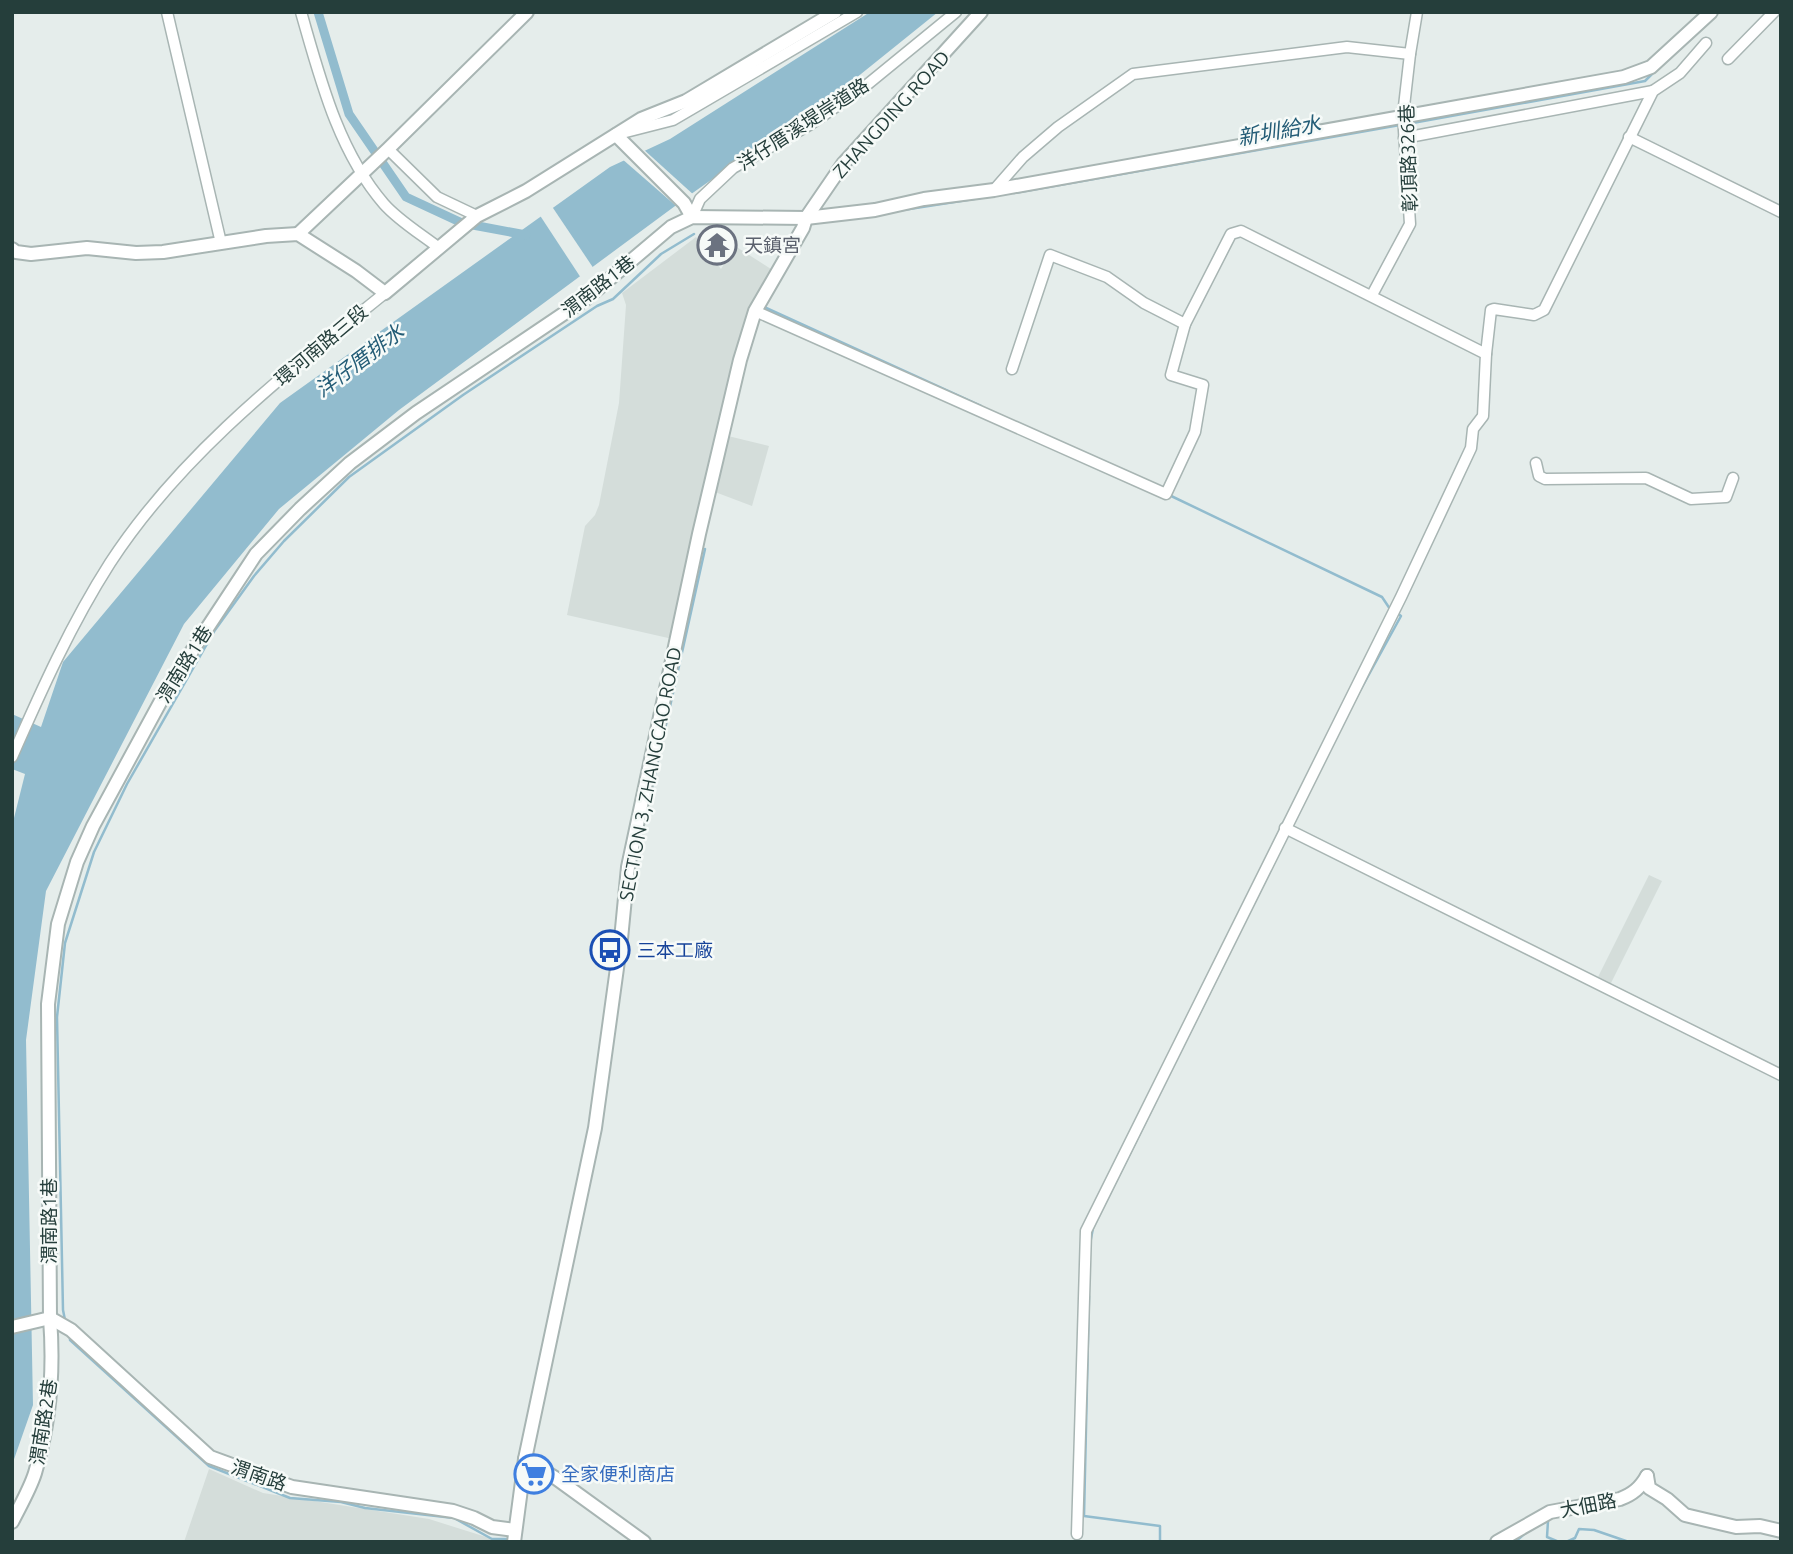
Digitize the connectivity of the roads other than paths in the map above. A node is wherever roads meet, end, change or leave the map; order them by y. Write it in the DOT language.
graph roads {
  1 [pos="167,12"];
  2 [pos="301,12"];
  3 [pos="527,12"];
  4 [pos="835,12"];
  5 [pos="857,12"];
  6 [pos="956,12"];
  7 [pos="981,12"];
  8 [pos="1418,12"];
  9 [pos="1711,12"];
  10 [pos="1774,12"];
  11 [pos="1706,44"];
  12 [pos="1410,54"];
  13 [pos="1728,59"];
  14 [pos="1653,91"];
  15 [pos="1404,125"];
  16 [pos="616,135"];
  17 [pos="1629,137"];
  18 [pos="386,151"];
  19 [pos="364,170"];
  20 [pos="994,190"];
  21 [pos="1781,212"];
  22 [pos="477,216"];
  23 [pos="692,217"];
  24 [pos="804,223"];
  25 [pos="298,234"];
  26 [pos="221,243"];
  27 [pos="443,245"];
  28 [pos="12,249"];
  29 [pos="385,293"];
  30 [pos="1372,295"];
  31 [pos="755,312"];
  32 [pos="1185,324"];
  33 [pos="1486,354"];
  34 [pos="1012,369"];
  35 [pos="1536,463"];
  36 [pos="1733,478"];
  37 [pos="12,757"];
  38 [pos="1285,828"];
  39 [pos="1781,1075"];
  40 [pos="50,1318"];
  41 [pos="12,1327"];
  42 [pos="525,1459"];
  43 [pos="12,1522"];
  44 [pos="1781,1531"];
  45 [pos="1077,1534"];
  46 [pos="515,1536"];
  47 [pos="644,1542"];
  48 [pos="1497,1542"];
  1 -- 26 [label="street"];
  2 -- 19 [label="street"];
  3 -- 18 [label="street"];
  4 -- 16 [label="street, 環河南路三段"];
  5 -- 16 [label="street"];
  6 -- 23 [label="street, 洋仔厝溪堤岸道路"];
  7 -- 24 [label="street, ZHANGDING ROAD"];
  8 -- 12 [label="street, 彰頂路326巷"];
  9 -- 15 [label="street"];
  10 -- 13 [label="street"];
  11 -- 14 [label="street"];
  12 -- 15 [label="street, 彰頂路326巷"];
  12 -- 20 [label="street"];
  14 -- 15 [label="street"];
  14 -- 17 [label="street"];
  15 -- 20 [label="street"];
  15 -- 30 [label="street, 彰頂路326巷"];
  16 -- 22 [label="street, 環河南路三段"];
  16 -- 23 [label="street"];
  17 -- 21 [label="street"];
  17 -- 33 [label="street"];
  18 -- 19 [label="street"];
  18 -- 22 [label="street"];
  19 -- 25 [label="street"];
  19 -- 27 [label="street"];
  20 -- 24 [label="street"];
  22 -- 27 [label="street, 環河南路三段"];
  23 -- 24 [label="street"];
  23 -- 40 [label="street, 渭南路1巷"];
  24 -- 31 [label="street, ZHANGDING ROAD"];
  25 -- 26 [label="street"];
  25 -- 29 [label="street"];
  26 -- 28 [label="street"];
  27 -- 29 [label="street, 環河南路三段"];
  29 -- 37 [label="street, 環河南路三段"];
  30 -- 32 [label="street"];
  30 -- 33 [label="street"];
  31 -- 32 [label="street"];
  31 -- 42 [label="street, SECTION 3, ZHANGCAO ROAD"];
  32 -- 34 [label="street"];
  33 -- 38 [label="street"];
  35 -- 36 [label="street"];
  38 -- 39 [label="street"];
  38 -- 45 [label="street"];
  40 -- 41 [label="street"];
  40 -- 43 [label="street, 渭南路2巷"];
  40 -- 46 [label="street, 渭南路"];
  42 -- 46 [label="street, SECTION 3, ZHANGCAO ROAD"];
  42 -- 47 [label="street"];
  44 -- 48 [label="street, 大佃路"];
}
